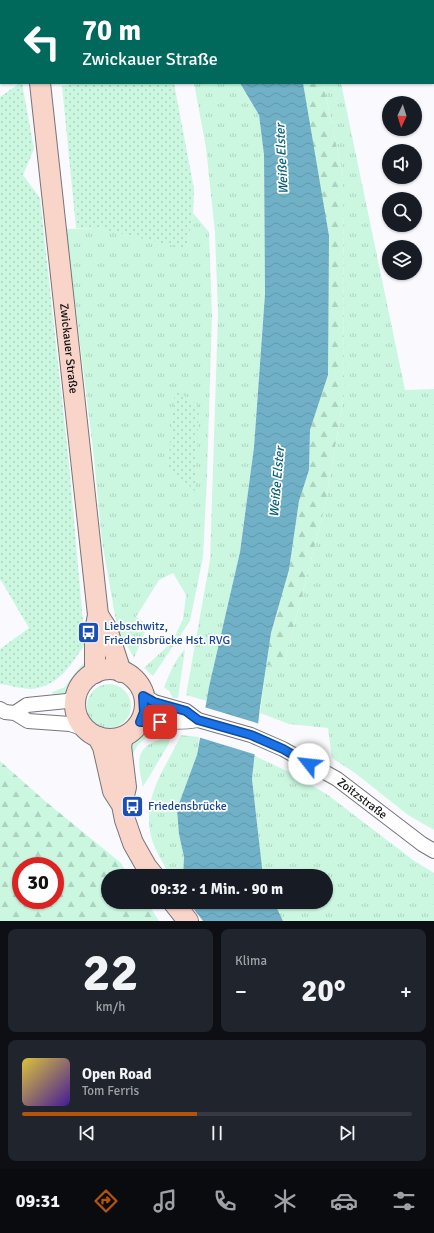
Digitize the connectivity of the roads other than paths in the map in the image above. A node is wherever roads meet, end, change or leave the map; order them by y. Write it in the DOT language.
graph roads {
  1 [pos="40,84"];
  2 [pos="98,615"];
  3 [pos="121,672"];
  4 [pos="95,673"];
  5 [pos="76,696"];
  6 [pos="143,696"];
  7 [pos="0,709"];
  8 [pos="15,713"];
  9 [pos="198,720"];
  10 [pos="140,722"];
  11 [pos="92,733"];
  12 [pos="123,737"];
  13 [pos="122,805"];
  14 [pos="434,851"];
  15 [pos="148,869"];
  16 [pos="179,909"];
  17 [pos="188,921"];
  1 -- 2 [label="main road, Zwickauer Straße"];
  2 -- 3 [label="main road, Zwickauer Straße"];
  2 -- 4 [label="main road, Zwickauer Straße"];
  3 -- 4 [label="main road"];
  3 -- 6 [label="main road"];
  4 -- 5 [label="main road"];
  5 -- 8 [label="street"];
  5 -- 11 [label="main road"];
  6 -- 9 [label="street, Zoitzstraße"];
  6 -- 10 [label="main road"];
  7 -- 8 [label="street"];
  8 -- 11 [label="street"];
  9 -- 10 [label="street, Zoitzstraße"];
  9 -- 14 [label="street, Zoitzstraße"];
  10 -- 12 [label="main road"];
  11 -- 12 [label="main road"];
  11 -- 13 [label="main road"];
  12 -- 13 [label="main road"];
  13 -- 15 [label="main road"];
  16 -- 17 [label="main road"];
}
